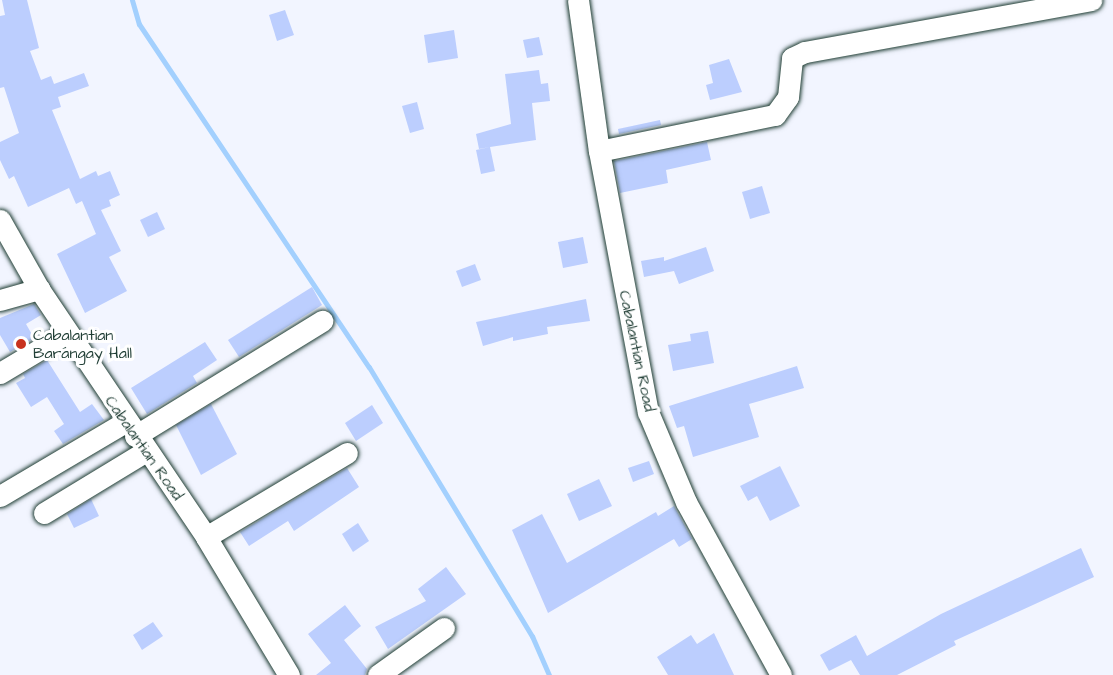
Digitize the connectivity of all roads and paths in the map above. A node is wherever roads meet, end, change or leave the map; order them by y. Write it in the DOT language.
graph roads {
  1 [pos="578,0"];
  2 [pos="1091,0"];
  3 [pos="599,151"];
  4 [pos="0,220"];
  5 [pos="39,289"];
  6 [pos="0,300"];
  7 [pos="322,321"];
  8 [pos="67,333"];
  9 [pos="0,373"];
  10 [pos="135,436"];
  11 [pos="346,453"];
  12 [pos="0,496"];
  13 [pos="44,513"];
  14 [pos="206,537"];
  15 [pos="444,628"];
  16 [pos="289,675"];
  17 [pos="378,675"];
  18 [pos="781,675"];
  1 -- 3 [label="street, Cabalantian Road"];
  2 -- 3 [label="street"];
  3 -- 18 [label="street, Cabalantian Road"];
  4 -- 5 [label="street, Cabalantian Road"];
  5 -- 6 [label="street"];
  5 -- 8 [label="street, Cabalantian Road"];
  7 -- 10 [label="street"];
  8 -- 9 [label="street"];
  8 -- 10 [label="street, Cabalantian Road"];
  10 -- 12 [label="street"];
  10 -- 13 [label="street"];
  10 -- 14 [label="street, Cabalantian Road"];
  11 -- 14 [label="street"];
  14 -- 16 [label="street, Cabalantian Road"];
  15 -- 17 [label="street"];
}
